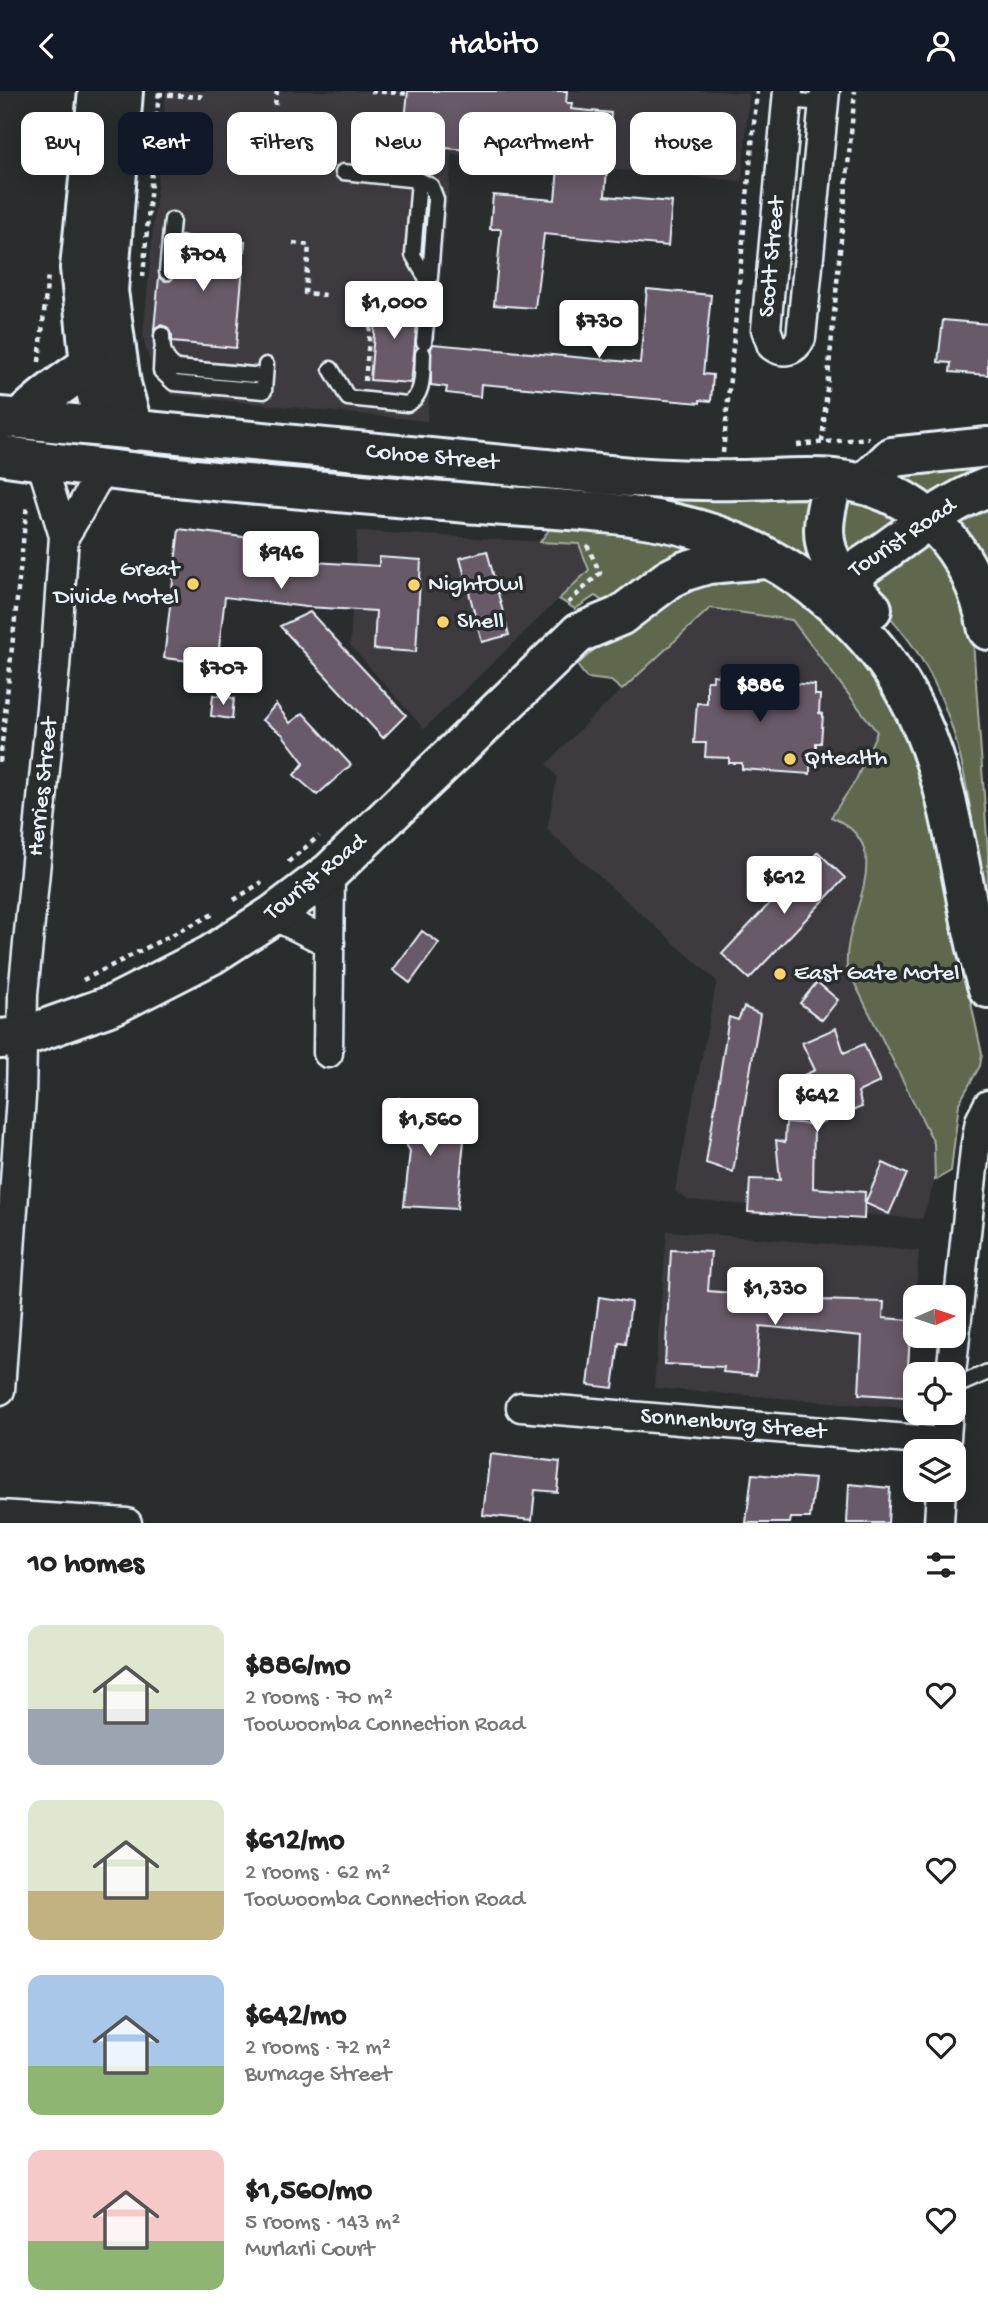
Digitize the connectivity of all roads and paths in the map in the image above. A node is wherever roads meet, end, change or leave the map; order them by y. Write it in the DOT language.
graph roads {
  1 [pos="98,91"];
  2 [pos="201,91"];
  3 [pos="277,91"];
  4 [pos="370,91"];
  5 [pos="757,91"];
  6 [pos="855,91"];
  7 [pos="147,92"];
  8 [pos="411,94"];
  9 [pos="787,95"];
  10 [pos="824,97"];
  11 [pos="275,105"];
  12 [pos="343,172"];
  13 [pos="172,220"];
  14 [pos="293,243"];
  15 [pos="166,272"];
  16 [pos="142,278"];
  17 [pos="326,295"];
  18 [pos="373,299"];
  19 [pos="162,335"];
  20 [pos="90,365"];
  21 [pos="331,369"];
  22 [pos="266,371"];
  23 [pos="365,382"];
  24 [pos="10,418"];
  25 [pos="119,429"];
  26 [pos="878,437"];
  27 [pos="822,442"];
  28 [pos="788,447"];
  29 [pos="988,447"];
  30 [pos="732,454"];
  31 [pos="0,455"];
  32 [pos="41,461"];
  33 [pos="104,468"];
  34 [pos="849,482"];
  35 [pos="543,487"];
  36 [pos="988,487"];
  37 [pos="421,499"];
  38 [pos="27,503"];
  39 [pos="929,519"];
  40 [pos="64,536"];
  41 [pos="585,540"];
  42 [pos="767,559"];
  43 [pos="830,585"];
  44 [pos="572,619"];
  45 [pos="988,630"];
  46 [pos="0,762"];
  47 [pos="329,828"];
  48 [pos="283,866"];
  49 [pos="330,872"];
  50 [pos="269,898"];
  51 [pos="330,943"];
  52 [pos="80,982"];
  53 [pos="988,988"];
  54 [pos="11,1038"];
  55 [pos="328,1053"];
  56 [pos="988,1105"];
  57 [pos="952,1362"];
  58 [pos="988,1372"];
  59 [pos="966,1382"];
  60 [pos="0,1390"];
  61 [pos="521,1407"];
  62 [pos="903,1442"];
  63 [pos="940,1502"];
  64 [pos="0,1515"];
  65 [pos="127,1523"];
  66 [pos="939,1523"];
  1 -- 20 [label="main road"];
  2 -- 7 [label="path"];
  3 -- 11 [label="path"];
  4 -- 8 [label="path"];
  5 -- 30 [label="path"];
  6 -- 27 [label="path"];
  7 -- 16 [label="path"];
  7 -- 25 [label="main road"];
  9 -- 10 [label="lane"];
  9 -- 10 [label="street, Scott Street"];
  12 -- 21 [label="lane"];
  13 -- 15 [label="lane"];
  14 -- 17 [label="path"];
  18 -- 23 [label="path"];
  19 -- 22 [label="lane"];
  20 -- 24 [label="main road"];
  20 -- 25 [label="main road"];
  24 -- 25 [label="main road, Cohoe Street"];
  25 -- 35 [label="main road, Cohoe Street"];
  25 -- 37 [label="main road"];
  26 -- 27 [label="path"];
  27 -- 28 [label="path"];
  29 -- 34 [label="main road"];
  31 -- 32 [label="main road, Cohoe Street"];
  32 -- 33 [label="main road, Cohoe Street"];
  32 -- 40 [label="street, Herries Street"];
  33 -- 37 [label="main road, Cohoe Street"];
  33 -- 40 [label="street, Herries Street"];
  34 -- 35 [label="main road, Cohoe Street"];
  34 -- 39 [label="main road"];
  34 -- 43 [label="main road"];
  35 -- 37 [label="main road, Cohoe Street"];
  35 -- 42 [label="main road, Cohoe Street"];
  36 -- 39 [label="main road, Tourist Road"];
  38 -- 46 [label="path"];
  39 -- 43 [label="main road, Tourist Road"];
  39 -- 45 [label="main road"];
  40 -- 54 [label="street, Herries Street"];
  41 -- 44 [label="path"];
  42 -- 43 [label="main road, Cohoe Street"];
  42 -- 44 [label="main road"];
  43 -- 53 [label="main road"];
  44 -- 49 [label="main road, Tourist Road"];
  47 -- 48 [label="path"];
  49 -- 50 [label="main road, Tourist Road"];
  49 -- 51 [label="street"];
  50 -- 51 [label="street"];
  50 -- 52 [label="path"];
  50 -- 54 [label="main road, Tourist Road"];
  51 -- 55 [label="street"];
  54 -- 60 [label="street, Herries Street"];
  56 -- 57 [label="street"];
  58 -- 59 [label="lane"];
  61 -- 62 [label="street, Sonnenburg Street"];
  63 -- 66 [label="street"];
  64 -- 65 [label="street"];
}
